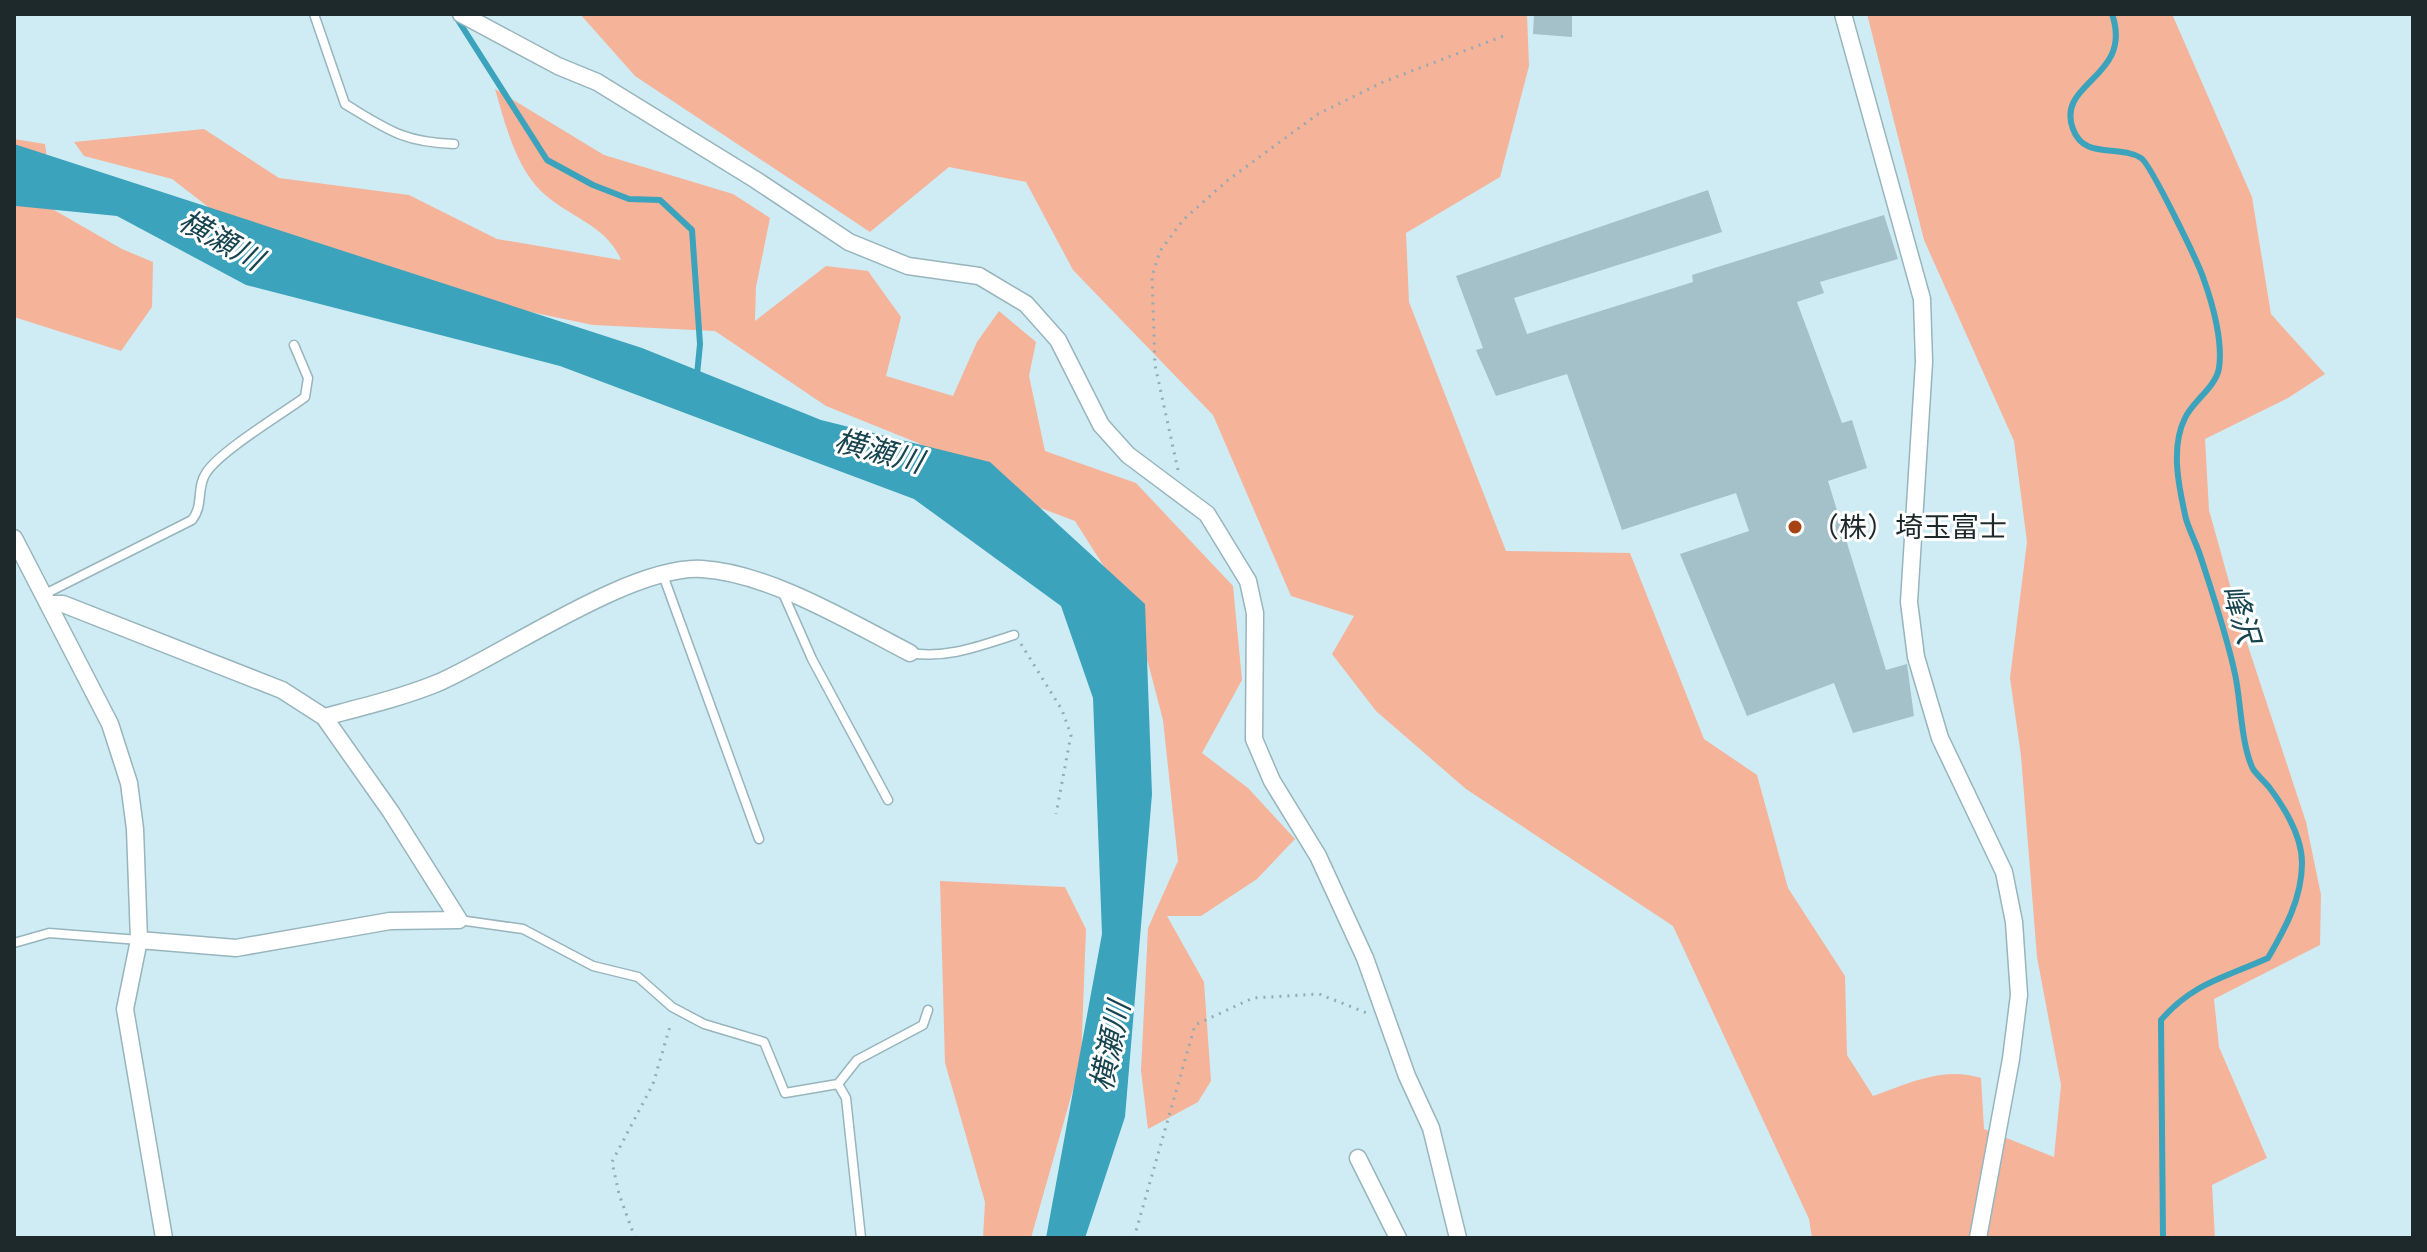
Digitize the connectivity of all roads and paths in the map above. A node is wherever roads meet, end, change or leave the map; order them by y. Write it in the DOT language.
graph roads {
  1 [pos="314,14"];
  2 [pos="461,14"];
  3 [pos="1843,14"];
  4 [pos="1506,35"];
  5 [pos="454,144"];
  6 [pos="294,345"];
  7 [pos="1183,493"];
  8 [pos="14,538"];
  9 [pos="663,574"];
  10 [pos="781,591"];
  11 [pos="46,600"];
  12 [pos="1014,635"];
  13 [pos="910,653"];
  14 [pos="324,717"];
  15 [pos="888,800"];
  16 [pos="1056,814"];
  17 [pos="759,839"];
  18 [pos="459,920"];
  19 [pos="139,940"];
  20 [pos="14,943"];
  21 [pos="672,1007"];
  22 [pos="928,1010"];
  23 [pos="1386,1020"];
  24 [pos="838,1084"];
  25 [pos="1358,1158"];
  26 [pos="164,1238"];
  27 [pos="635,1238"];
  28 [pos="861,1238"];
  29 [pos="1134,1238"];
  30 [pos="1398,1238"];
  31 [pos="1458,1238"];
  32 [pos="1978,1238"];
  1 -- 5 [label="lane"];
  2 -- 7 [label="street"];
  3 -- 32 [label="street"];
  4 -- 7 [label="path"];
  6 -- 11 [label="lane"];
  7 -- 23 [label="street"];
  8 -- 11 [label="street"];
  9 -- 10 [label="street"];
  9 -- 14 [label="street"];
  9 -- 17 [label="lane"];
  10 -- 13 [label="street"];
  10 -- 15 [label="lane"];
  11 -- 14 [label="street"];
  11 -- 19 [label="street"];
  12 -- 13 [label="lane"];
  12 -- 16 [label="path"];
  14 -- 18 [label="street"];
  18 -- 19 [label="street"];
  18 -- 21 [label="lane"];
  19 -- 20 [label="lane"];
  19 -- 26 [label="street"];
  21 -- 24 [label="lane"];
  21 -- 27 [label="path"];
  22 -- 24 [label="lane"];
  23 -- 29 [label="path"];
  23 -- 31 [label="street"];
  24 -- 28 [label="lane"];
  25 -- 30 [label="street"];
}
